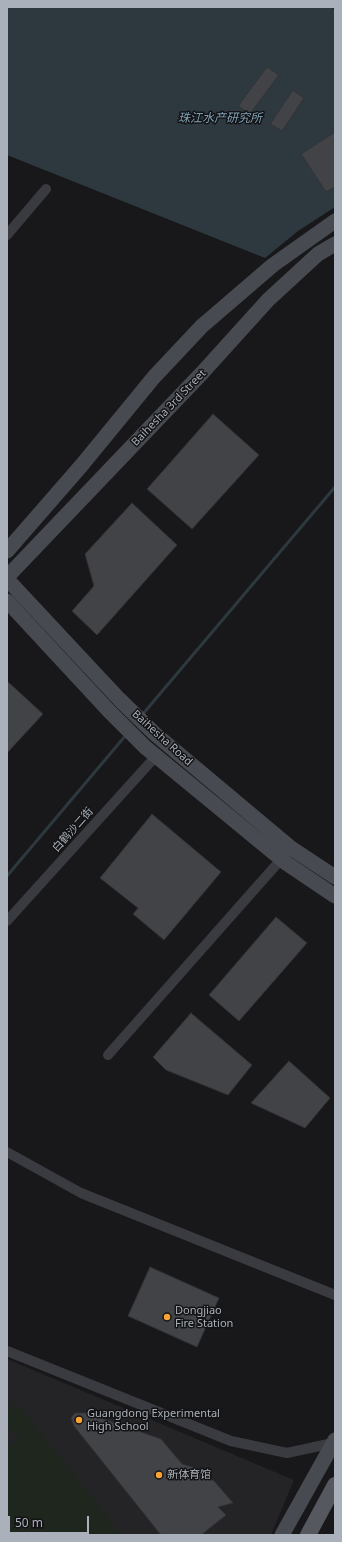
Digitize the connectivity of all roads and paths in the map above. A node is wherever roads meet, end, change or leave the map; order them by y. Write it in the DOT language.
graph roads {
  1 [pos="46,189"];
  2 [pos="332,227"];
  3 [pos="7,235"];
  4 [pos="335,244"];
  5 [pos="7,551"];
  6 [pos="7,578"];
  7 [pos="7,601"];
  8 [pos="151,751"];
  9 [pos="286,854"];
  10 [pos="335,877"];
  11 [pos="335,896"];
  12 [pos="7,921"];
  13 [pos="108,1055"];
  14 [pos="7,1152"];
  15 [pos="335,1295"];
  16 [pos="7,1351"];
  17 [pos="334,1441"];
  18 [pos="335,1485"];
  19 [pos="282,1535"];
  20 [pos="308,1535"];
  1 -- 3 [label="street"];
  2 -- 5 [label="street"];
  4 -- 6 [label="street, Baihesha 3rd Street"];
  6 -- 9 [label="street, Baihesha Road"];
  7 -- 8 [label="street, Baihesha Road"];
  8 -- 9 [label="street, Baihesha Road"];
  8 -- 12 [label="street, 白鹤沙二街"];
  9 -- 10 [label="street, Baihesha Road"];
  9 -- 11 [label="street, Baihesha Road"];
  9 -- 13 [label="street"];
  14 -- 15 [label="street"];
  16 -- 17 [label="street"];
  17 -- 19 [label="street"];
  18 -- 20 [label="main road"];
}
